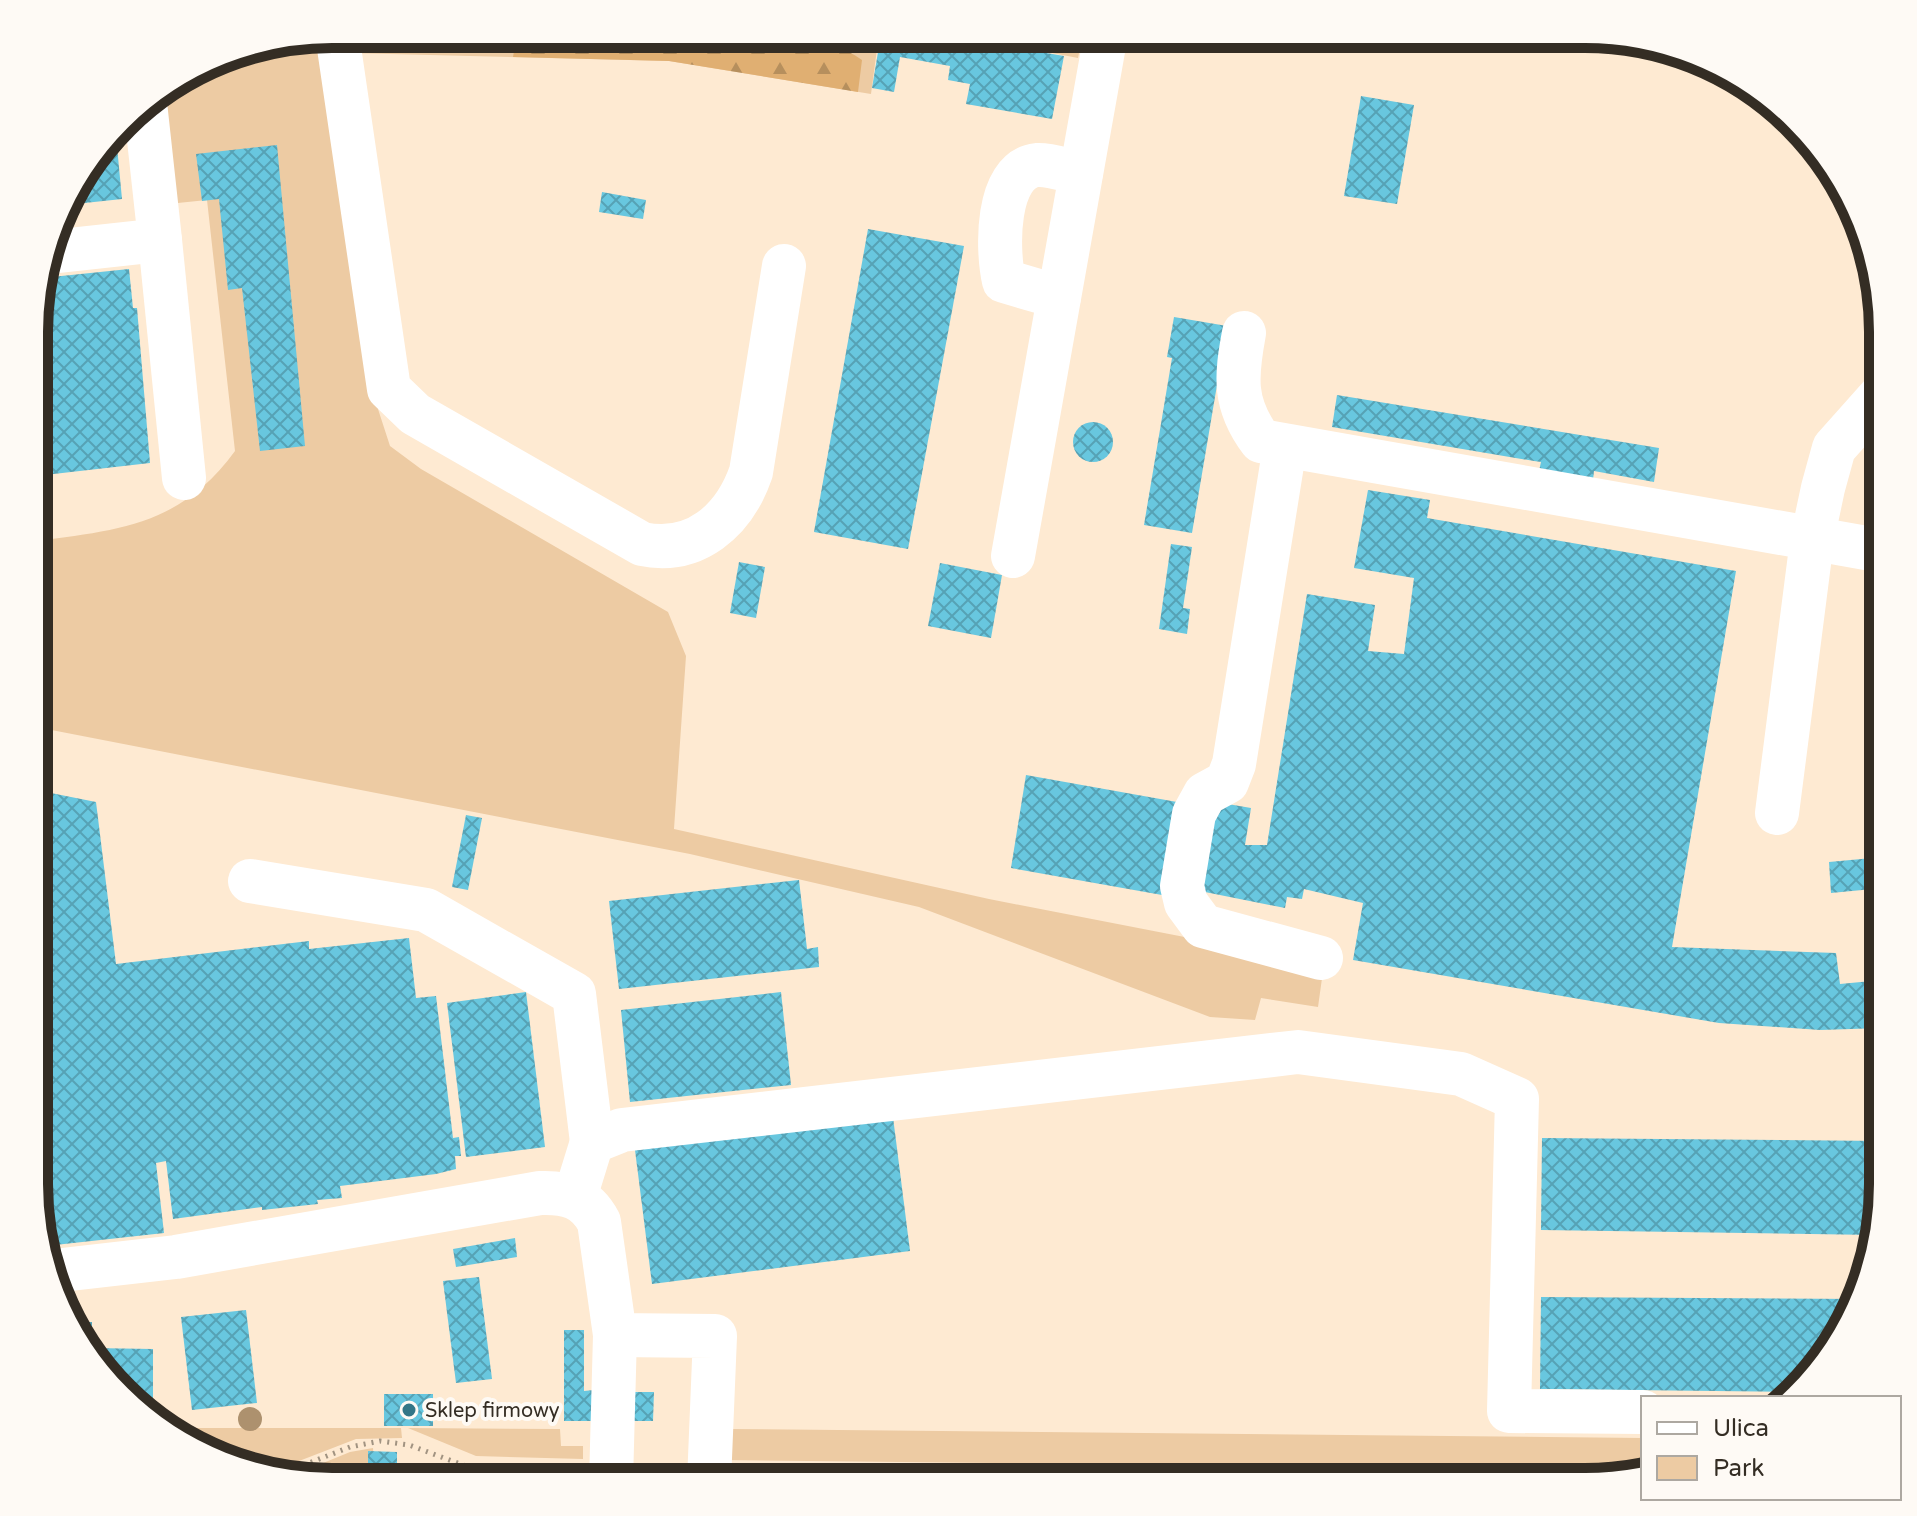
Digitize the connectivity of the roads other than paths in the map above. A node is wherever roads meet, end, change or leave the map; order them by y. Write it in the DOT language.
graph roads {
  1 [pos="339,48"];
  2 [pos="1103,49"];
  3 [pos="147,117"];
  4 [pos="1081,173"];
  5 [pos="160,240"];
  6 [pos="60,251"];
  7 [pos="784,266"];
  8 [pos="1059,297"];
  9 [pos="1244,333"];
  10 [pos="1869,409"];
  11 [pos="1285,446"];
  12 [pos="184,478"];
  13 [pos="1812,540"];
  14 [pos="1869,549"];
  15 [pos="1013,556"];
  16 [pos="1777,813"];
  17 [pos="250,881"];
  18 [pos="1321,958"];
  19 [pos="592,1142"];
  20 [pos="575,1197"];
  21 [pos="62,1270"];
  22 [pos="615,1335"];
  23 [pos="1641,1412"];
  24 [pos="599,1467"];
  25 [pos="723,1467"];
  1 -- 7 [label="lane"];
  2 -- 4 [label="lane"];
  3 -- 5 [label="lane"];
  4 -- 8 [label="lane"];
  4 -- 8 [label="lane"];
  5 -- 6 [label="lane"];
  5 -- 12 [label="lane"];
  8 -- 15 [label="lane"];
  9 -- 11 [label="lane"];
  10 -- 13 [label="lane"];
  11 -- 13 [label="lane"];
  11 -- 18 [label="lane"];
  13 -- 14 [label="lane"];
  13 -- 16 [label="lane"];
  17 -- 19 [label="lane"];
  19 -- 20 [label="lane"];
  19 -- 23 [label="lane"];
  20 -- 21 [label="lane"];
  20 -- 22 [label="lane"];
  22 -- 24 [label="lane"];
  22 -- 25 [label="lane"];
}
